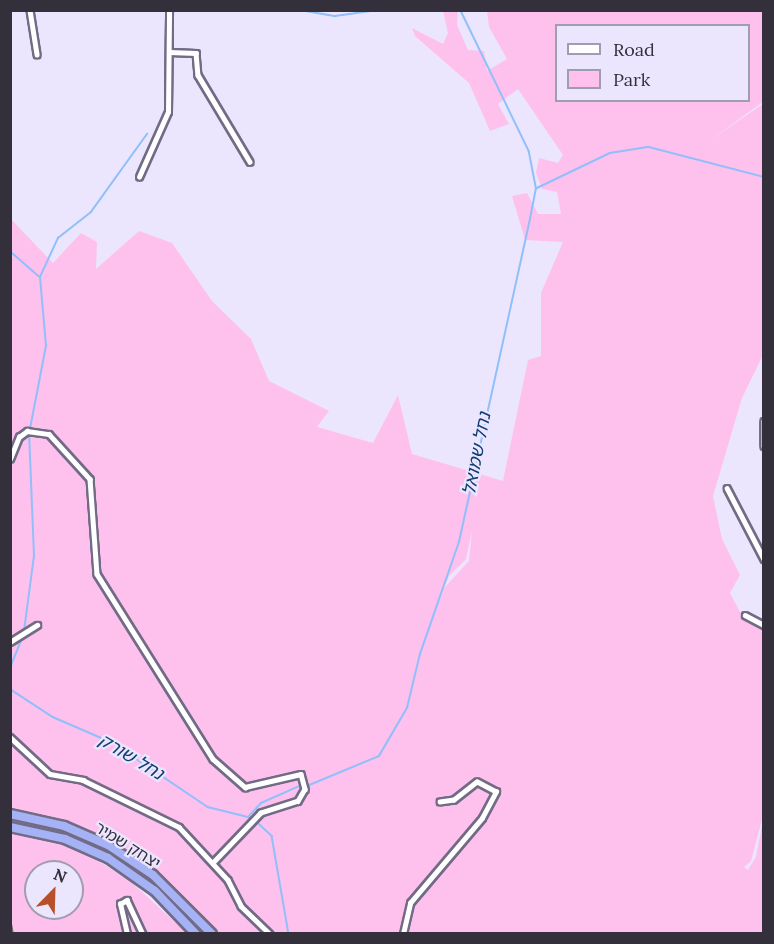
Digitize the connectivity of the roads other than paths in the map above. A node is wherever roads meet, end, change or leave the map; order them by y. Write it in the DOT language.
graph roads {
  1 [pos="30,10"];
  2 [pos="169,10"];
  3 [pos="169,52"];
  4 [pos="37,54"];
  5 [pos="250,162"];
  6 [pos="139,177"];
  7 [pos="764,421"];
  8 [pos="764,446"];
  9 [pos="10,459"];
  10 [pos="727,488"];
  11 [pos="764,559"];
  12 [pos="745,615"];
  13 [pos="38,625"];
  14 [pos="764,625"];
  15 [pos="10,642"];
  16 [pos="10,738"];
  17 [pos="440,802"];
  18 [pos="10,814"];
  19 [pos="10,827"];
  20 [pos="213,863"];
  21 [pos="127,933"];
  22 [pos="143,933"];
  23 [pos="196,933"];
  24 [pos="212,933"];
  25 [pos="270,933"];
  26 [pos="403,933"];
  1 -- 4 [label="street"];
  2 -- 3 [label="street"];
  3 -- 5 [label="street"];
  3 -- 6 [label="street"];
  7 -- 8 [label="street"];
  9 -- 20 [label="street"];
  10 -- 11 [label="street"];
  12 -- 14 [label="street"];
  13 -- 15 [label="street"];
  16 -- 20 [label="street"];
  17 -- 26 [label="street"];
  18 -- 24 [label="highway, יצחק שמיר"];
  19 -- 23 [label="highway, יצחק שמיר"];
  20 -- 25 [label="street"];
  21 -- 22 [label="street"];
}
